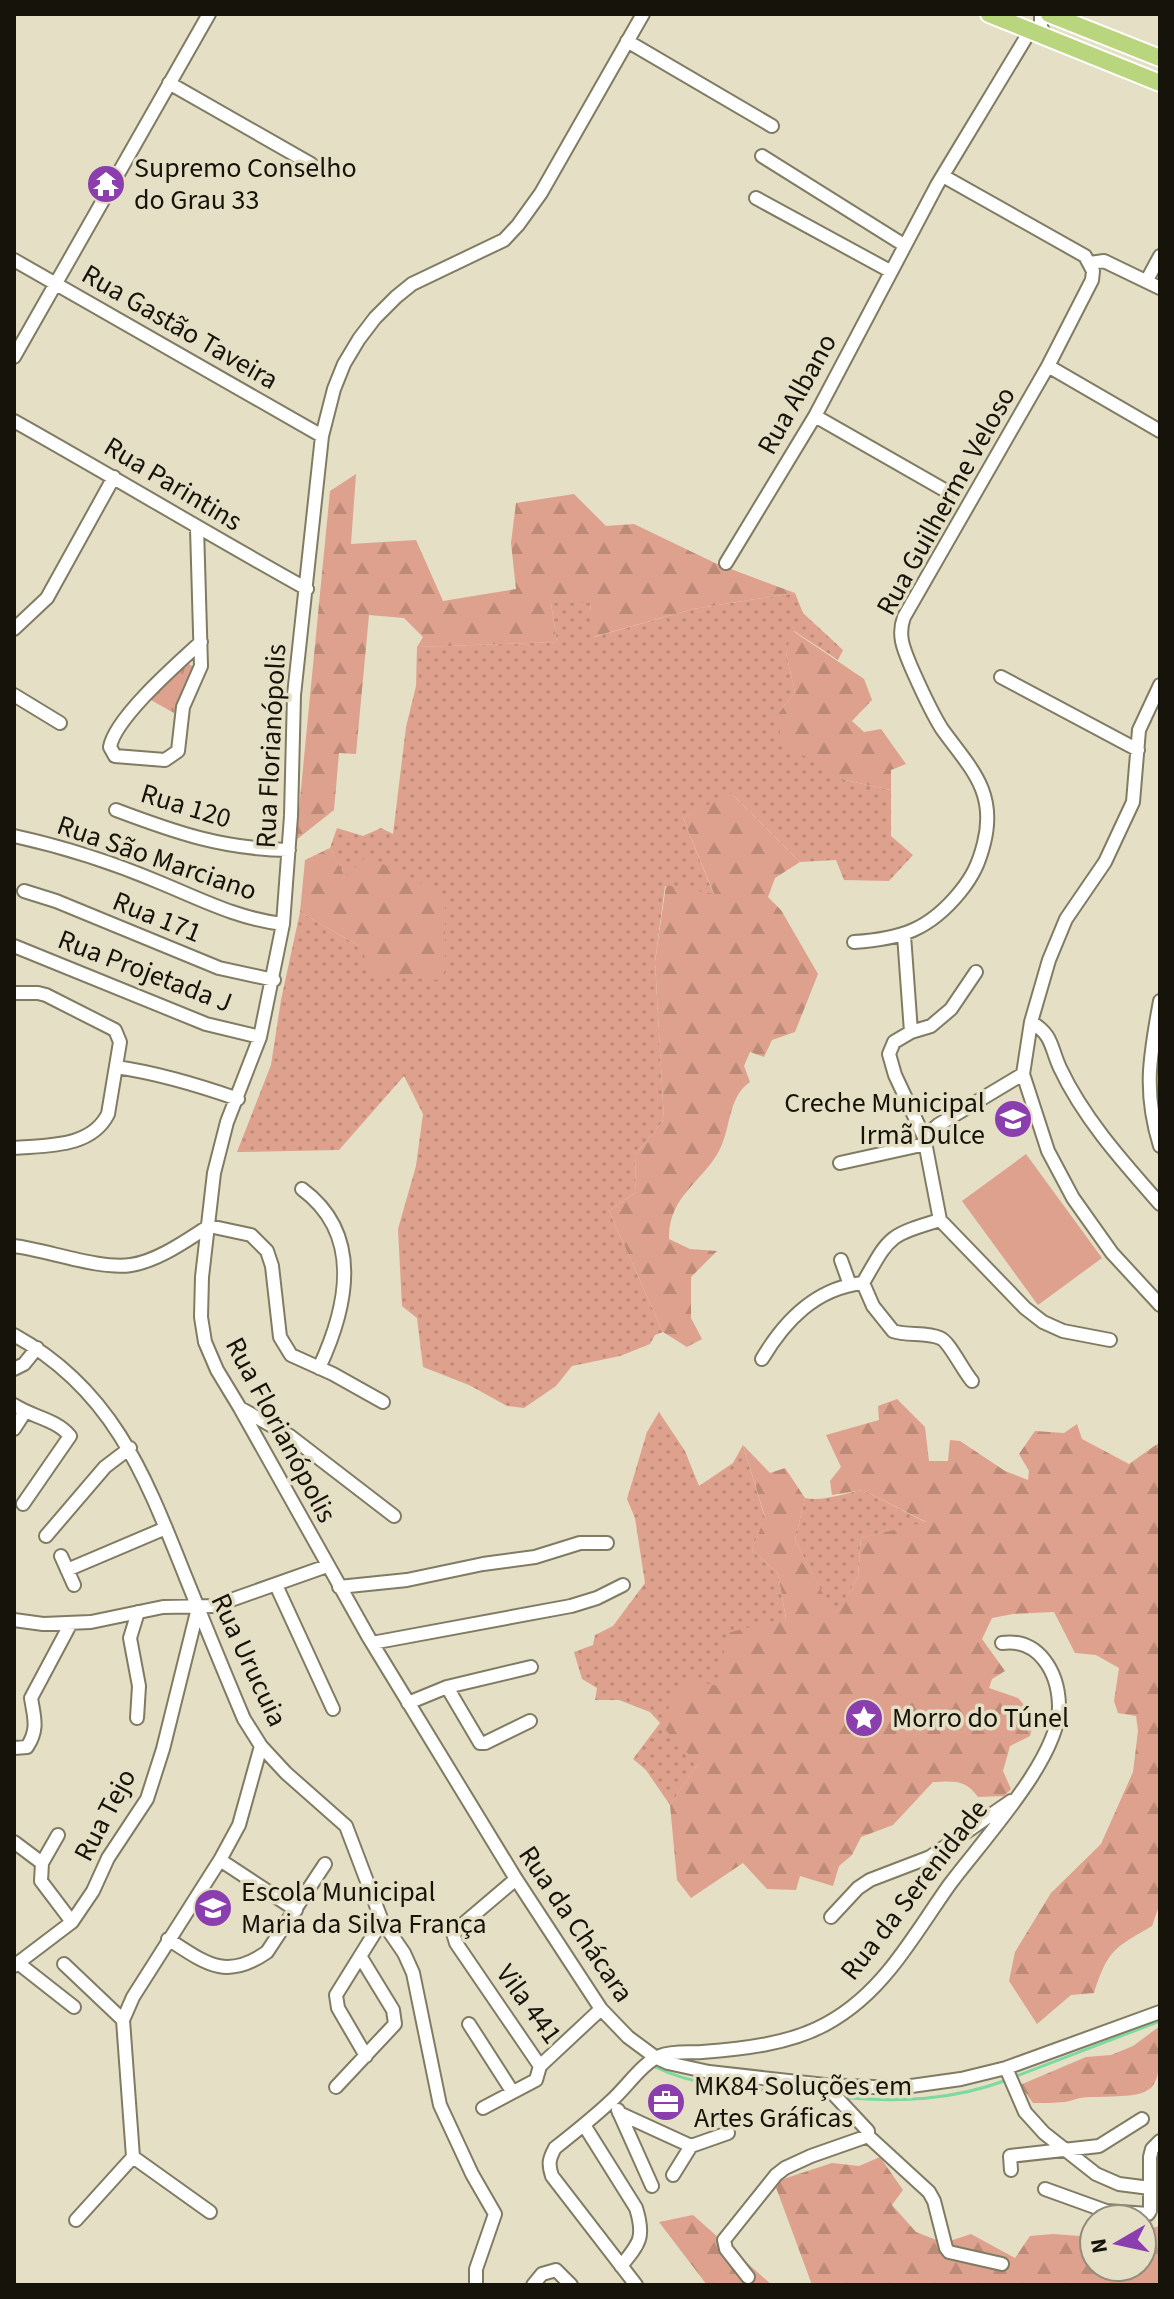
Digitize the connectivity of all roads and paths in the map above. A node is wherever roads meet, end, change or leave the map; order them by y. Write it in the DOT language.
graph roads {
  1 [pos="209,14"];
  2 [pos="643,14"];
  3 [pos="989,14"];
  4 [pos="1041,14"];
  5 [pos="1049,14"];
  6 [pos="1038,34"];
  7 [pos="627,41"];
  8 [pos="1160,58"];
  9 [pos="169,83"];
  10 [pos="1160,83"];
  11 [pos="772,126"];
  12 [pos="762,156"];
  13 [pos="311,164"];
  14 [pos="943,176"];
  15 [pos="756,198"];
  16 [pos="904,245"];
  17 [pos="1160,256"];
  18 [pos="14,260"];
  19 [pos="1090,263"];
  20 [pos="890,271"];
  21 [pos="1147,280"];
  22 [pos="56,284"];
  23 [pos="1160,288"];
  24 [pos="14,357"];
  25 [pos="1048,366"];
  26 [pos="815,416"];
  27 [pos="14,421"];
  28 [pos="1160,431"];
  29 [pos="322,436"];
  30 [pos="114,477"];
  31 [pos="948,492"];
  32 [pos="197,528"];
  33 [pos="726,563"];
  34 [pos="307,589"];
  35 [pos="14,629"];
  36 [pos="201,642"];
  37 [pos="1001,677"];
  38 [pos="1160,685"];
  39 [pos="14,695"];
  40 [pos="60,723"];
  41 [pos="1138,750"];
  42 [pos="116,810"];
  43 [pos="14,836"];
  44 [pos="289,850"];
  45 [pos="24,891"];
  46 [pos="283,924"];
  47 [pos="904,935"];
  48 [pos="854,942"];
  49 [pos="14,946"];
  50 [pos="976,972"];
  51 [pos="274,980"];
  52 [pos="14,993"];
  53 [pos="1160,1001"];
  54 [pos="1031,1022"];
  55 [pos="911,1032"];
  56 [pos="260,1037"];
  57 [pos="116,1067"];
  58 [pos="1023,1074"];
  59 [pos="238,1099"];
  60 [pos="925,1141"];
  61 [pos="1160,1146"];
  62 [pos="14,1148"];
  63 [pos="840,1163"];
  64 [pos="302,1189"];
  65 [pos="1160,1204"];
  66 [pos="940,1220"];
  67 [pos="209,1226"];
  68 [pos="14,1246"];
  69 [pos="841,1260"];
  70 [pos="857,1284"];
  71 [pos="1160,1305"];
  72 [pos="14,1335"];
  73 [pos="1110,1340"];
  74 [pos="37,1348"];
  75 [pos="762,1359"];
  76 [pos="319,1368"];
  77 [pos="14,1369"];
  78 [pos="972,1381"];
  79 [pos="383,1402"];
  80 [pos="20,1408"];
  81 [pos="240,1408"];
  82 [pos="14,1429"];
  83 [pos="130,1448"];
  84 [pos="23,1504"];
  85 [pos="394,1516"];
  86 [pos="166,1528"];
  87 [pos="46,1536"];
  88 [pos="607,1543"];
  89 [pos="61,1556"];
  90 [pos="327,1566"];
  91 [pos="67,1570"];
  92 [pos="74,1585"];
  93 [pos="276,1585"];
  94 [pos="623,1585"];
  95 [pos="339,1587"];
  96 [pos="198,1608"];
  97 [pos="138,1612"];
  98 [pos="14,1620"];
  99 [pos="71,1623"];
  100 [pos="372,1643"];
  101 [pos="1002,1643"];
  102 [pos="531,1667"];
  103 [pos="447,1687"];
  104 [pos="408,1703"];
  105 [pos="333,1709"];
  106 [pos="137,1718"];
  107 [pos="530,1721"];
  108 [pos="261,1746"];
  109 [pos="14,1748"];
  110 [pos="1017,1797"];
  111 [pos="58,1835"];
  112 [pos="14,1842"];
  113 [pos="220,1860"];
  114 [pos="42,1863"];
  115 [pos="325,1864"];
  116 [pos="516,1879"];
  117 [pos="296,1910"];
  118 [pos="831,1917"];
  119 [pos="382,1921"];
  120 [pos="72,1922"];
  121 [pos="168,1939"];
  122 [pos="360,1956"];
  123 [pos="16,1964"];
  124 [pos="64,1964"];
  125 [pos="74,2007"];
  126 [pos="601,2009"];
  127 [pos="1160,2012"];
  128 [pos="123,2020"];
  129 [pos="469,2024"];
  130 [pos="366,2056"];
  131 [pos="655,2057"];
  132 [pos="540,2066"];
  133 [pos="1006,2068"];
  134 [pos="825,2085"];
  135 [pos="336,2087"];
  136 [pos="512,2091"];
  137 [pos="616,2106"];
  138 [pos="483,2108"];
  139 [pos="1142,2119"];
  140 [pos="584,2125"];
  141 [pos="728,2133"];
  142 [pos="868,2136"];
  143 [pos="1160,2141"];
  144 [pos="691,2146"];
  145 [pos="1065,2149"];
  146 [pos="133,2157"];
  147 [pos="1011,2170"];
  148 [pos="673,2175"];
  149 [pos="652,2186"];
  150 [pos="1150,2188"];
  151 [pos="1045,2189"];
  152 [pos="210,2212"];
  153 [pos="76,2220"];
  154 [pos="1002,2264"];
  155 [pos="621,2266"];
  156 [pos="748,2277"];
  157 [pos="476,2285"];
  158 [pos="533,2285"];
  159 [pos="571,2285"];
  160 [pos="636,2285"];
  1 -- 9 [label="street"];
  2 -- 7 [label="street, Rua Florianópolis"];
  3 -- 6 [label="main road"];
  4 -- 6 [label="street"];
  5 -- 8 [label="main road"];
  6 -- 10 [label="main road"];
  6 -- 14 [label="street, Rua Albano"];
  7 -- 11 [label="street"];
  7 -- 29 [label="street, Rua Florianópolis"];
  9 -- 13 [label="street"];
  9 -- 22 [label="street"];
  12 -- 16 [label="street"];
  14 -- 16 [label="street, Rua Albano"];
  14 -- 19 [label="street"];
  15 -- 20 [label="street"];
  16 -- 20 [label="street, Rua Albano"];
  17 -- 21 [label="street"];
  18 -- 22 [label="street, Rua Gastão Taveira"];
  19 -- 21 [label="street"];
  19 -- 25 [label="street, Rua Guilherme Veloso"];
  20 -- 26 [label="street, Rua Albano"];
  21 -- 23 [label="street"];
  22 -- 24 [label="street"];
  22 -- 29 [label="street, Rua Gastão Taveira"];
  25 -- 28 [label="street"];
  25 -- 47 [label="street, Rua Guilherme Veloso"];
  26 -- 31 [label="street"];
  26 -- 33 [label="street, Rua Albano"];
  27 -- 30 [label="street, Rua Parintins"];
  29 -- 34 [label="street, Rua Florianópolis"];
  30 -- 32 [label="street, Rua Parintins"];
  30 -- 35 [label="street"];
  32 -- 34 [label="street, Rua Parintins"];
  32 -- 36 [label="street"];
  34 -- 44 [label="street, Rua Florianópolis"];
  36 -- 36 [label="street"];
  37 -- 41 [label="street"];
  38 -- 41 [label="street"];
  39 -- 40 [label="street"];
  41 -- 54 [label="street"];
  42 -- 44 [label="street, Rua 120"];
  43 -- 46 [label="street, Rua São Marciano"];
  44 -- 46 [label="street, Rua Florianópolis"];
  45 -- 51 [label="street, Rua 171"];
  46 -- 51 [label="street, Rua Florianópolis"];
  47 -- 48 [label="street, Rua Guilherme Veloso"];
  47 -- 55 [label="street"];
  49 -- 56 [label="street, Rua Projetada J"];
  50 -- 55 [label="street"];
  51 -- 56 [label="street, Rua Florianópolis"];
  52 -- 57 [label="street"];
  53 -- 61 [label="street"];
  54 -- 58 [label="street"];
  54 -- 65 [label="street"];
  55 -- 60 [label="street"];
  56 -- 59 [label="street, Rua Florianópolis"];
  57 -- 59 [label="street"];
  57 -- 62 [label="street"];
  58 -- 60 [label="street"];
  58 -- 71 [label="street"];
  59 -- 67 [label="street, Rua Florianópolis"];
  60 -- 63 [label="street"];
  60 -- 66 [label="street"];
  64 -- 76 [label="street"];
  66 -- 70 [label="street"];
  66 -- 73 [label="street"];
  67 -- 68 [label="street"];
  67 -- 76 [label="street"];
  67 -- 81 [label="street, Rua Florianópolis"];
  69 -- 70 [label="street"];
  70 -- 75 [label="street"];
  70 -- 78 [label="street"];
  72 -- 74 [label="street, Rua Urucuia"];
  74 -- 77 [label="street"];
  74 -- 83 [label="street, Rua Urucuia"];
  76 -- 79 [label="street"];
  80 -- 82 [label="street"];
  80 -- 84 [label="street"];
  81 -- 85 [label="street"];
  81 -- 90 [label="street, Rua Florianópolis"];
  83 -- 86 [label="street, Rua Urucuia"];
  83 -- 87 [label="street"];
  86 -- 91 [label="street"];
  86 -- 96 [label="street, Rua Urucuia"];
  88 -- 95 [label="street"];
  89 -- 91 [label="street"];
  90 -- 93 [label="street"];
  90 -- 95 [label="street, Rua da Chácara"];
  91 -- 92 [label="street"];
  93 -- 96 [label="street"];
  93 -- 105 [label="street"];
  94 -- 100 [label="street"];
  95 -- 100 [label="street, Rua da Chácara"];
  96 -- 97 [label="street"];
  96 -- 108 [label="street, Rua Urucuia"];
  96 -- 120 [label="street, Rua Tejo"];
  97 -- 99 [label="street"];
  97 -- 106 [label="street"];
  98 -- 99 [label="street"];
  99 -- 109 [label="street"];
  100 -- 104 [label="street, Rua da Chácara"];
  101 -- 110 [label="street, Rua da Serenidade"];
  102 -- 103 [label="street"];
  103 -- 104 [label="street"];
  103 -- 107 [label="street"];
  104 -- 116 [label="street, Rua da Chácara"];
  108 -- 113 [label="street"];
  108 -- 119 [label="street, Rua Urucuia"];
  110 -- 118 [label="street"];
  110 -- 131 [label="street, Rua da Serenidade"];
  111 -- 114 [label="street"];
  112 -- 114 [label="street"];
  113 -- 117 [label="street"];
  113 -- 121 [label="street"];
  114 -- 120 [label="street"];
  115 -- 117 [label="street"];
  116 -- 126 [label="street, Rua da Chácara"];
  116 -- 132 [label="street, Vila 441"];
  117 -- 121 [label="street"];
  119 -- 122 [label="street"];
  119 -- 157 [label="street, Rua Urucuia"];
  120 -- 123 [label="street, Rua Tejo"];
  121 -- 128 [label="street"];
  122 -- 130 [label="street"];
  122 -- 130 [label="street"];
  123 -- 125 [label="street"];
  124 -- 128 [label="street"];
  126 -- 131 [label="street, Rua da Chácara"];
  126 -- 132 [label="street, Vila 441"];
  127 -- 133 [label="street, Rua da Chácara"];
  128 -- 146 [label="street"];
  129 -- 136 [label="street"];
  130 -- 135 [label="street"];
  131 -- 134 [label="street, Rua da Chácara"];
  131 -- 137 [label="street"];
  132 -- 136 [label="street"];
  133 -- 134 [label="street, Rua da Chácara"];
  133 -- 145 [label="street"];
  134 -- 142 [label="street"];
  136 -- 138 [label="street"];
  137 -- 140 [label="street"];
  137 -- 144 [label="street"];
  137 -- 149 [label="street"];
  139 -- 145 [label="street"];
  140 -- 155 [label="street"];
  140 -- 155 [label="street"];
  141 -- 144 [label="street"];
  142 -- 154 [label="street"];
  142 -- 156 [label="street"];
  143 -- 150 [label="street"];
  144 -- 148 [label="street"];
  145 -- 147 [label="street"];
  145 -- 150 [label="street"];
  146 -- 152 [label="street"];
  146 -- 153 [label="street"];
  150 -- 151 [label="street"];
  155 -- 160 [label="street"];
  158 -- 159 [label="street"];
}
